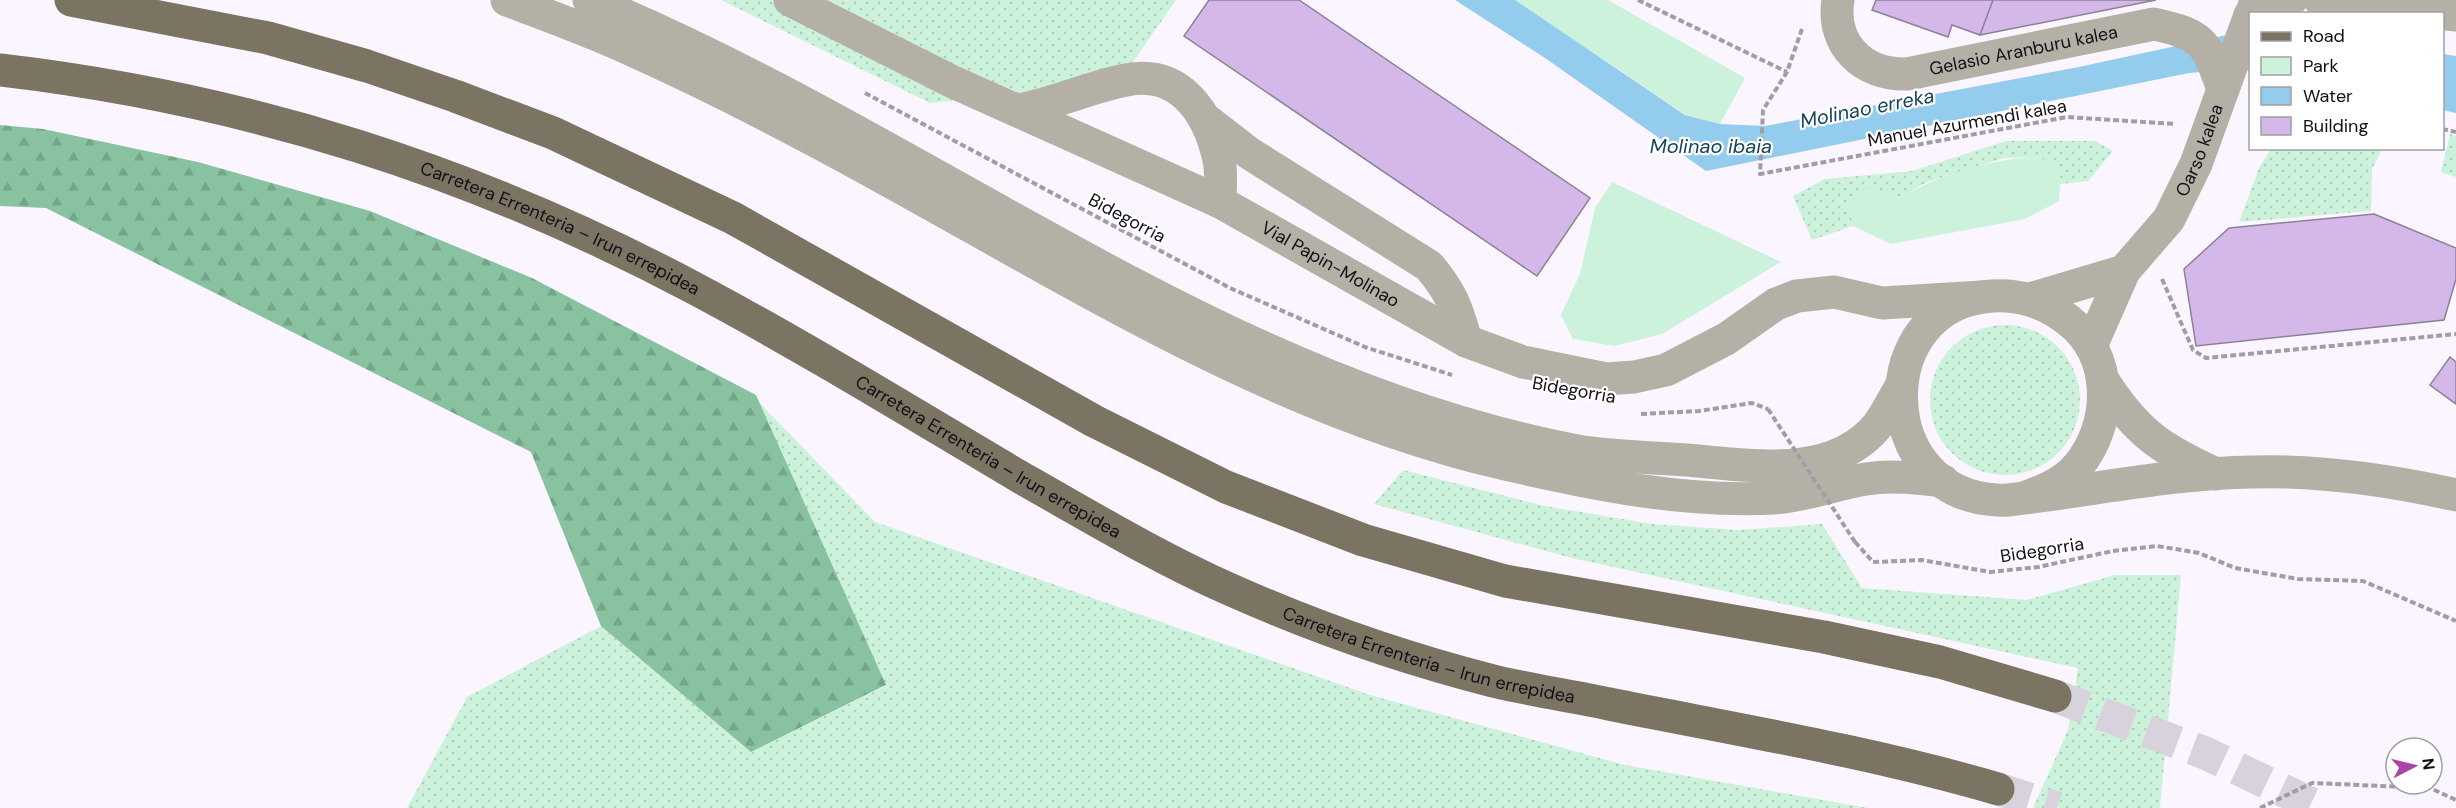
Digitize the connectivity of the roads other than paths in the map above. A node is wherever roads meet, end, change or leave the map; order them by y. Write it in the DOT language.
graph roads {
  1 [pos="71,0"];
  2 [pos="507,0"];
  3 [pos="589,0"];
  4 [pos="790,0"];
  5 [pos="1838,0"];
  6 [pos="2291,0"];
  7 [pos="2320,0"];
  8 [pos="2253,9"];
  9 [pos="2429,12"];
  10 [pos="2249,20"];
  11 [pos="0,70"];
  12 [pos="2223,89"];
  13 [pos="1019,110"];
  14 [pos="1209,122"];
  15 [pos="1220,202"];
  16 [pos="2124,271"];
  17 [pos="1982,297"];
  18 [pos="2030,298"];
  19 [pos="1882,303"];
  20 [pos="1466,341"];
  21 [pos="2091,346"];
  22 [pos="1912,351"];
  23 [pos="2104,382"];
  24 [pos="1900,388"];
  25 [pos="2216,474"];
  26 [pos="1943,481"];
  27 [pos="2456,495"];
  28 [pos="2024,498"];
  29 [pos="2055,696"];
  30 [pos="1998,789"];
  1 -- 29 [label="main road"];
  2 -- 26 [label="street"];
  3 -- 24 [label="street"];
  4 -- 13 [label="street, Vial Papin-Molinao"];
  5 -- 12 [label="street, Gelasio Aranburu kalea"];
  6 -- 8 [label="street"];
  7 -- 9 [label="street"];
  10 -- 12 [label="street, Oarso kalea"];
  11 -- 30 [label="main road, Carretera Errenteria – Irun errepidea"];
  12 -- 16 [label="street, Oarso kalea"];
  13 -- 14 [label="street"];
  13 -- 15 [label="street, Vial Papin-Molinao"];
  14 -- 15 [label="street"];
  14 -- 20 [label="street"];
  15 -- 20 [label="street, Vial Papin-Molinao"];
  16 -- 18 [label="street"];
  16 -- 21 [label="street, Oarso kalea"];
  17 -- 18 [label="street"];
  17 -- 19 [label="street, Vial Papin-Molinao"];
  17 -- 22 [label="street"];
  18 -- 21 [label="street"];
  19 -- 20 [label="street, Vial Papin-Molinao"];
  19 -- 22 [label="street"];
  21 -- 23 [label="street"];
  22 -- 24 [label="street"];
  23 -- 25 [label="street"];
  23 -- 28 [label="street"];
  24 -- 26 [label="street"];
  25 -- 27 [label="street"];
  25 -- 28 [label="street"];
  26 -- 28 [label="street"];
}
